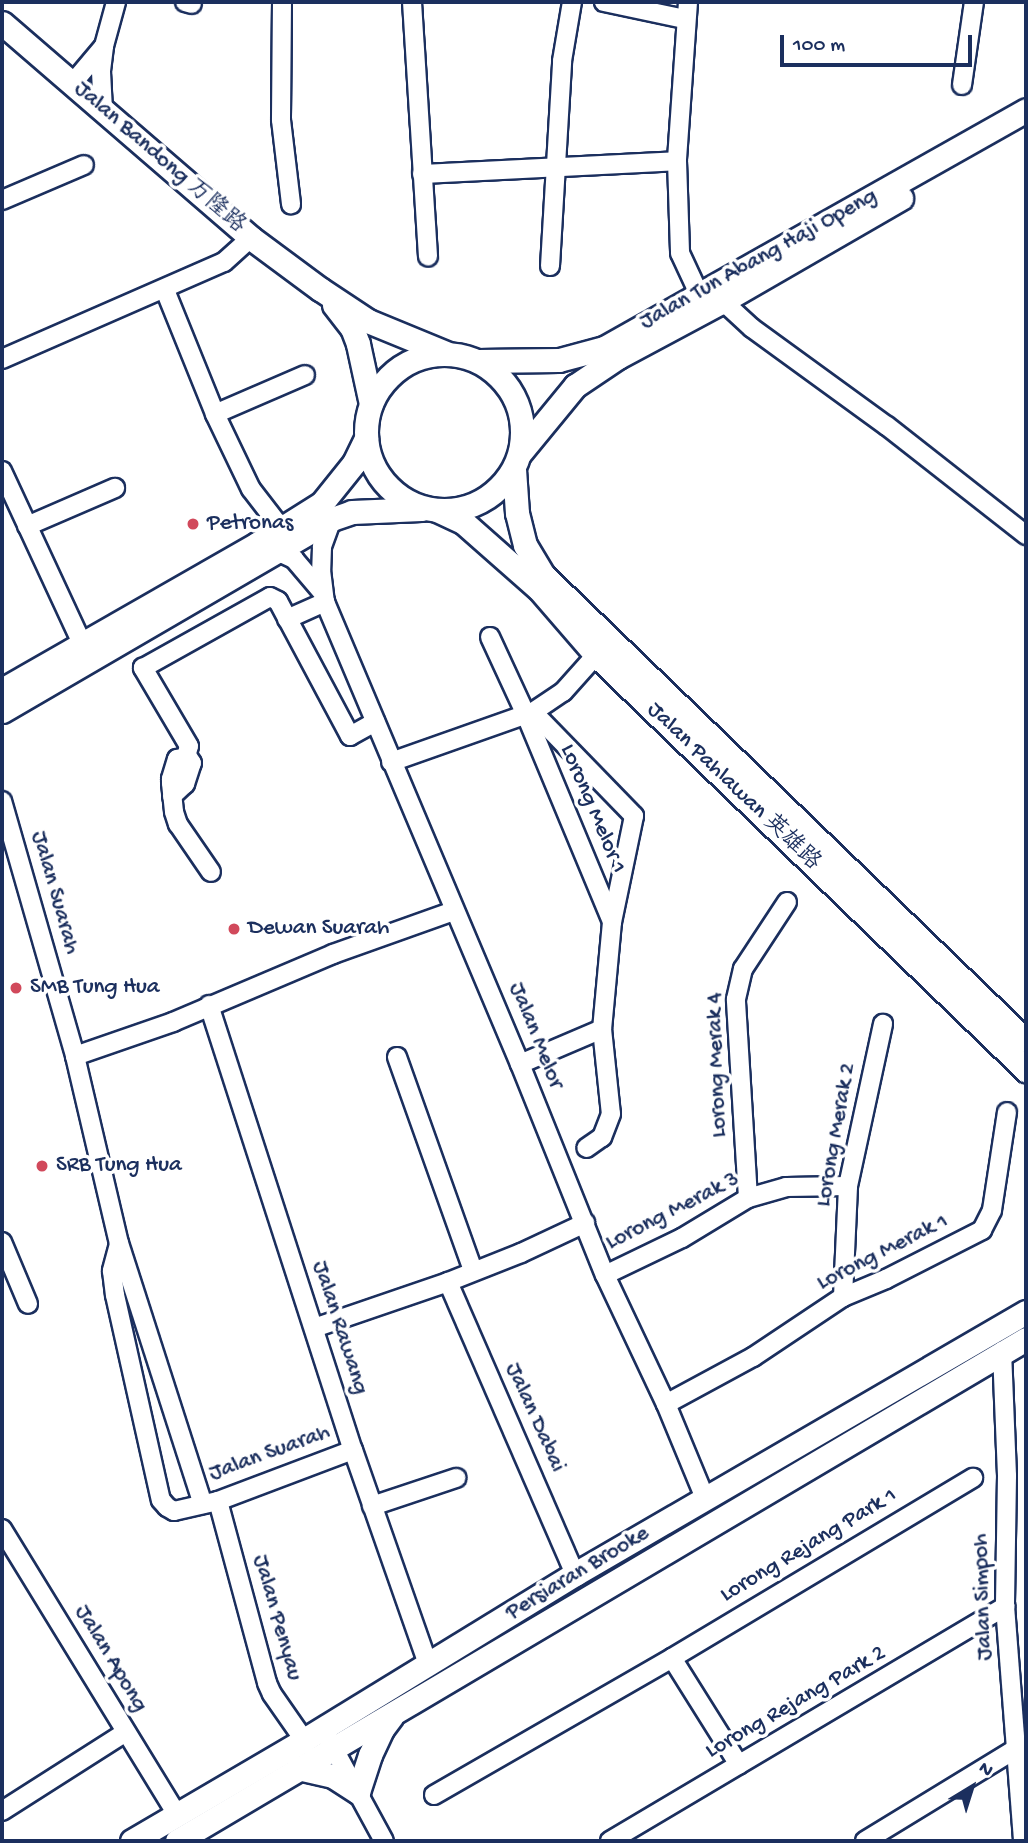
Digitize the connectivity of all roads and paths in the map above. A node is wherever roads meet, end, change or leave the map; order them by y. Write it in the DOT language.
graph roads {
  1 [pos="116,2"];
  2 [pos="282,2"];
  3 [pos="412,2"];
  4 [pos="572,2"];
  5 [pos="604,2"];
  6 [pos="974,2"];
  7 [pos="686,10"];
  8 [pos="2,23"];
  9 [pos="104,46"];
  10 [pos="72,84"];
  11 [pos="962,85"];
  12 [pos="103,110"];
  13 [pos="1026,110"];
  14 [pos="1026,128"];
  15 [pos="677,160"];
  16 [pos="84,165"];
  17 [pos="556,167"];
  18 [pos="422,174"];
  19 [pos="2,200"];
  20 [pos="291,204"];
  21 [pos="251,238"];
  22 [pos="428,256"];
  23 [pos="550,266"];
  24 [pos="320,289"];
  25 [pos="165,290"];
  26 [pos="710,295"];
  27 [pos="446,353"];
  28 [pos="2,359"];
  29 [pos="478,361"];
  30 [pos="304,375"];
  31 [pos="370,404"];
  32 [pos="215,414"];
  33 [pos="366,438"];
  34 [pos="517,461"];
  35 [pos="2,471"];
  36 [pos="114,488"];
  37 [pos="432,509"];
  38 [pos="332,519"];
  39 [pos="27,526"];
  40 [pos="281,528"];
  41 [pos="1026,535"];
  42 [pos="277,551"];
  43 [pos="323,597"];
  44 [pos="287,619"];
  45 [pos="490,637"];
  46 [pos="82,643"];
  47 [pos="596,655"];
  48 [pos="2,690"];
  49 [pos="2,710"];
  50 [pos="530,713"];
  51 [pos="375,722"];
  52 [pos="391,762"];
  53 [pos="2,801"];
  54 [pos="211,873"];
  55 [pos="787,902"];
  56 [pos="454,911"];
  57 [pos="612,922"];
  58 [pos="209,1005"];
  59 [pos="883,1024"];
  60 [pos="603,1029"];
  61 [pos="1026,1041"];
  62 [pos="75,1056"];
  63 [pos="397,1056"];
  64 [pos="520,1063"];
  65 [pos="1026,1070"];
  66 [pos="1007,1112"];
  67 [pos="586,1148"];
  68 [pos="848,1186"];
  69 [pos="748,1198"];
  70 [pos="585,1223"];
  71 [pos="2,1242"];
  72 [pos="119,1243"];
  73 [pos="473,1271"];
  74 [pos="605,1275"];
  75 [pos="448,1282"];
  76 [pos="842,1297"];
  77 [pos="27,1304"];
  78 [pos="1026,1312"];
  79 [pos="314,1328"];
  80 [pos="1026,1339"];
  81 [pos="1002,1351"];
  82 [pos="666,1404"];
  83 [pos="353,1450"];
  84 [pos="456,1478"];
  85 [pos="973,1478"];
  86 [pos="705,1498"];
  87 [pos="211,1502"];
  88 [pos="372,1506"];
  89 [pos="2,1529"];
  90 [pos="575,1574"];
  91 [pos="1005,1606"];
  92 [pos="672,1658"];
  93 [pos="428,1664"];
  94 [pos="396,1712"];
  95 [pos="126,1732"];
  96 [pos="320,1739"];
  97 [pos="1016,1749"];
  98 [pos="739,1765"];
  99 [pos="298,1768"];
  100 [pos="358,1792"];
  101 [pos="434,1795"];
  102 [pos="2,1811"];
  103 [pos="177,1815"];
  104 [pos="132,1841"];
  105 [pos="177,1841"];
  106 [pos="384,1841"];
  107 [pos="610,1841"];
  108 [pos="866,1841"];
  109 [pos="1023,1841"];
  1 -- 9 [label="street"];
  2 -- 20 [label="street"];
  3 -- 18 [label="street"];
  4 -- 17 [label="street"];
  5 -- 7 [label="street"];
  6 -- 11 [label="street"];
  7 -- 15 [label="street"];
  8 -- 10 [label="main road, Jalan Bandong 万隆路"];
  9 -- 10 [label="street"];
  9 -- 12 [label="street"];
  10 -- 12 [label="main road, Jalan Bandong 万隆路"];
  12 -- 21 [label="main road, Jalan Bandong 万隆路"];
  13 -- 26 [label="main road, Jalan Tun Abang Haji Openg"];
  14 -- 26 [label="main road, Jalan Tun Abang Haji Openg"];
  15 -- 17 [label="street"];
  15 -- 26 [label="street"];
  16 -- 19 [label="street"];
  17 -- 18 [label="street"];
  17 -- 23 [label="street"];
  18 -- 22 [label="street"];
  21 -- 24 [label="main road, Jalan Bandong 万隆路"];
  21 -- 25 [label="street"];
  24 -- 27 [label="main road, Jalan Bandong 万隆路"];
  24 -- 31 [label="main road, Jalan Bandong 万隆路"];
  25 -- 28 [label="street"];
  25 -- 32 [label="street"];
  26 -- 29 [label="main road, Jalan Tun Abang Haji Openg"];
  26 -- 34 [label="main road, Jalan Tun Abang Haji Openg"];
  26 -- 41 [label="street"];
  27 -- 29 [label="main road"];
  27 -- 31 [label="main road"];
  29 -- 34 [label="main road"];
  30 -- 32 [label="street"];
  31 -- 33 [label="main road"];
  32 -- 40 [label="street"];
  33 -- 37 [label="main road"];
  33 -- 40 [label="main road"];
  34 -- 37 [label="main road"];
  34 -- 61 [label="main road, Jalan Pahlawan 英雄路"];
  35 -- 39 [label="street"];
  36 -- 39 [label="street"];
  37 -- 38 [label="main road"];
  37 -- 47 [label="main road, Jalan Pahlawan 英雄路"];
  38 -- 42 [label="main road"];
  38 -- 43 [label="street, Jalan Melor"];
  39 -- 46 [label="street"];
  40 -- 46 [label="main road"];
  42 -- 43 [label="street, Jalan Melor"];
  42 -- 49 [label="main road"];
  43 -- 44 [label="street"];
  43 -- 51 [label="street, Jalan Melor"];
  44 -- 51 [label="street"];
  44 -- 54 [label="street"];
  45 -- 50 [label="street, Lorong Melor 1"];
  46 -- 48 [label="main road"];
  47 -- 50 [label="street"];
  47 -- 65 [label="main road, Jalan Pahlawan 英雄路"];
  50 -- 52 [label="street"];
  50 -- 57 [label="street, Lorong Melor 1"];
  50 -- 57 [label="street, Lorong Melor 1"];
  51 -- 52 [label="street, Jalan Melor"];
  52 -- 56 [label="street, Jalan Melor"];
  53 -- 62 [label="street, Jalan Suarah"];
  55 -- 69 [label="street, Lorong Merak 4"];
  56 -- 58 [label="street"];
  56 -- 64 [label="street, Jalan Melor"];
  57 -- 60 [label="street, Lorong Melor 1"];
  58 -- 62 [label="street"];
  58 -- 79 [label="street, Jalan Rawang"];
  59 -- 68 [label="street, Lorong Merak 2"];
  60 -- 64 [label="street"];
  60 -- 67 [label="street, Lorong Melor 1"];
  62 -- 72 [label="street, Jalan Suarah"];
  63 -- 73 [label="street"];
  64 -- 70 [label="street, Jalan Melor"];
  66 -- 76 [label="street, Lorong Merak 1"];
  68 -- 69 [label="street, Lorong Merak 3"];
  68 -- 76 [label="street, Lorong Merak 2"];
  69 -- 74 [label="street, Lorong Merak 3"];
  70 -- 73 [label="street"];
  70 -- 74 [label="street, Jalan Melor"];
  71 -- 77 [label="street"];
  72 -- 87 [label="street, Jalan Suarah"];
  72 -- 87 [label="street, Jalan Suarah"];
  73 -- 75 [label="street"];
  74 -- 82 [label="street, Jalan Melor"];
  75 -- 79 [label="street"];
  75 -- 90 [label="street, Jalan Dabai"];
  76 -- 82 [label="street, Lorong Merak 1"];
  78 -- 86 [label="main road, Persiaran Brooke"];
  79 -- 83 [label="street, Jalan Rawang"];
  80 -- 81 [label="main road, Persiaran Brooke"];
  81 -- 91 [label="street, Jalan Simpoh"];
  81 -- 94 [label="main road, Persiaran Brooke"];
  82 -- 86 [label="street, Jalan Melor"];
  83 -- 87 [label="street, Jalan Suarah"];
  83 -- 88 [label="street, Jalan Rawang"];
  84 -- 88 [label="street"];
  85 -- 92 [label="street, Lorong Rejang Park 1"];
  86 -- 90 [label="main road, Persiaran Brooke"];
  87 -- 96 [label="street, Jalan Penyau"];
  88 -- 93 [label="street, Jalan Rawang"];
  89 -- 95 [label="street, Jalan Apong"];
  90 -- 93 [label="main road, Persiaran Brooke"];
  91 -- 97 [label="street, Jalan Simpoh"];
  91 -- 98 [label="street, Lorong Rejang Park 2"];
  92 -- 98 [label="street"];
  92 -- 101 [label="street, Lorong Rejang Park 1"];
  93 -- 96 [label="main road, Persiaran Brooke"];
  94 -- 96 [label="main road, Persiaran Brooke"];
  94 -- 100 [label="main road"];
  95 -- 102 [label="street"];
  95 -- 103 [label="street, Jalan Apong"];
  96 -- 99 [label="main road, Persiaran Brooke"];
  96 -- 100 [label="street, Jalan Penyau"];
  96 -- 103 [label="main road, Persiaran Brooke"];
  97 -- 108 [label="street"];
  97 -- 109 [label="street, Jalan Simpoh"];
  98 -- 107 [label="street, Lorong Rejang Park 2"];
  99 -- 100 [label="main road"];
  99 -- 105 [label="main road, Persiaran Brooke"];
  100 -- 106 [label="street, Jalan Penyau"];
  103 -- 104 [label="main road, Persiaran Brooke"];
}
